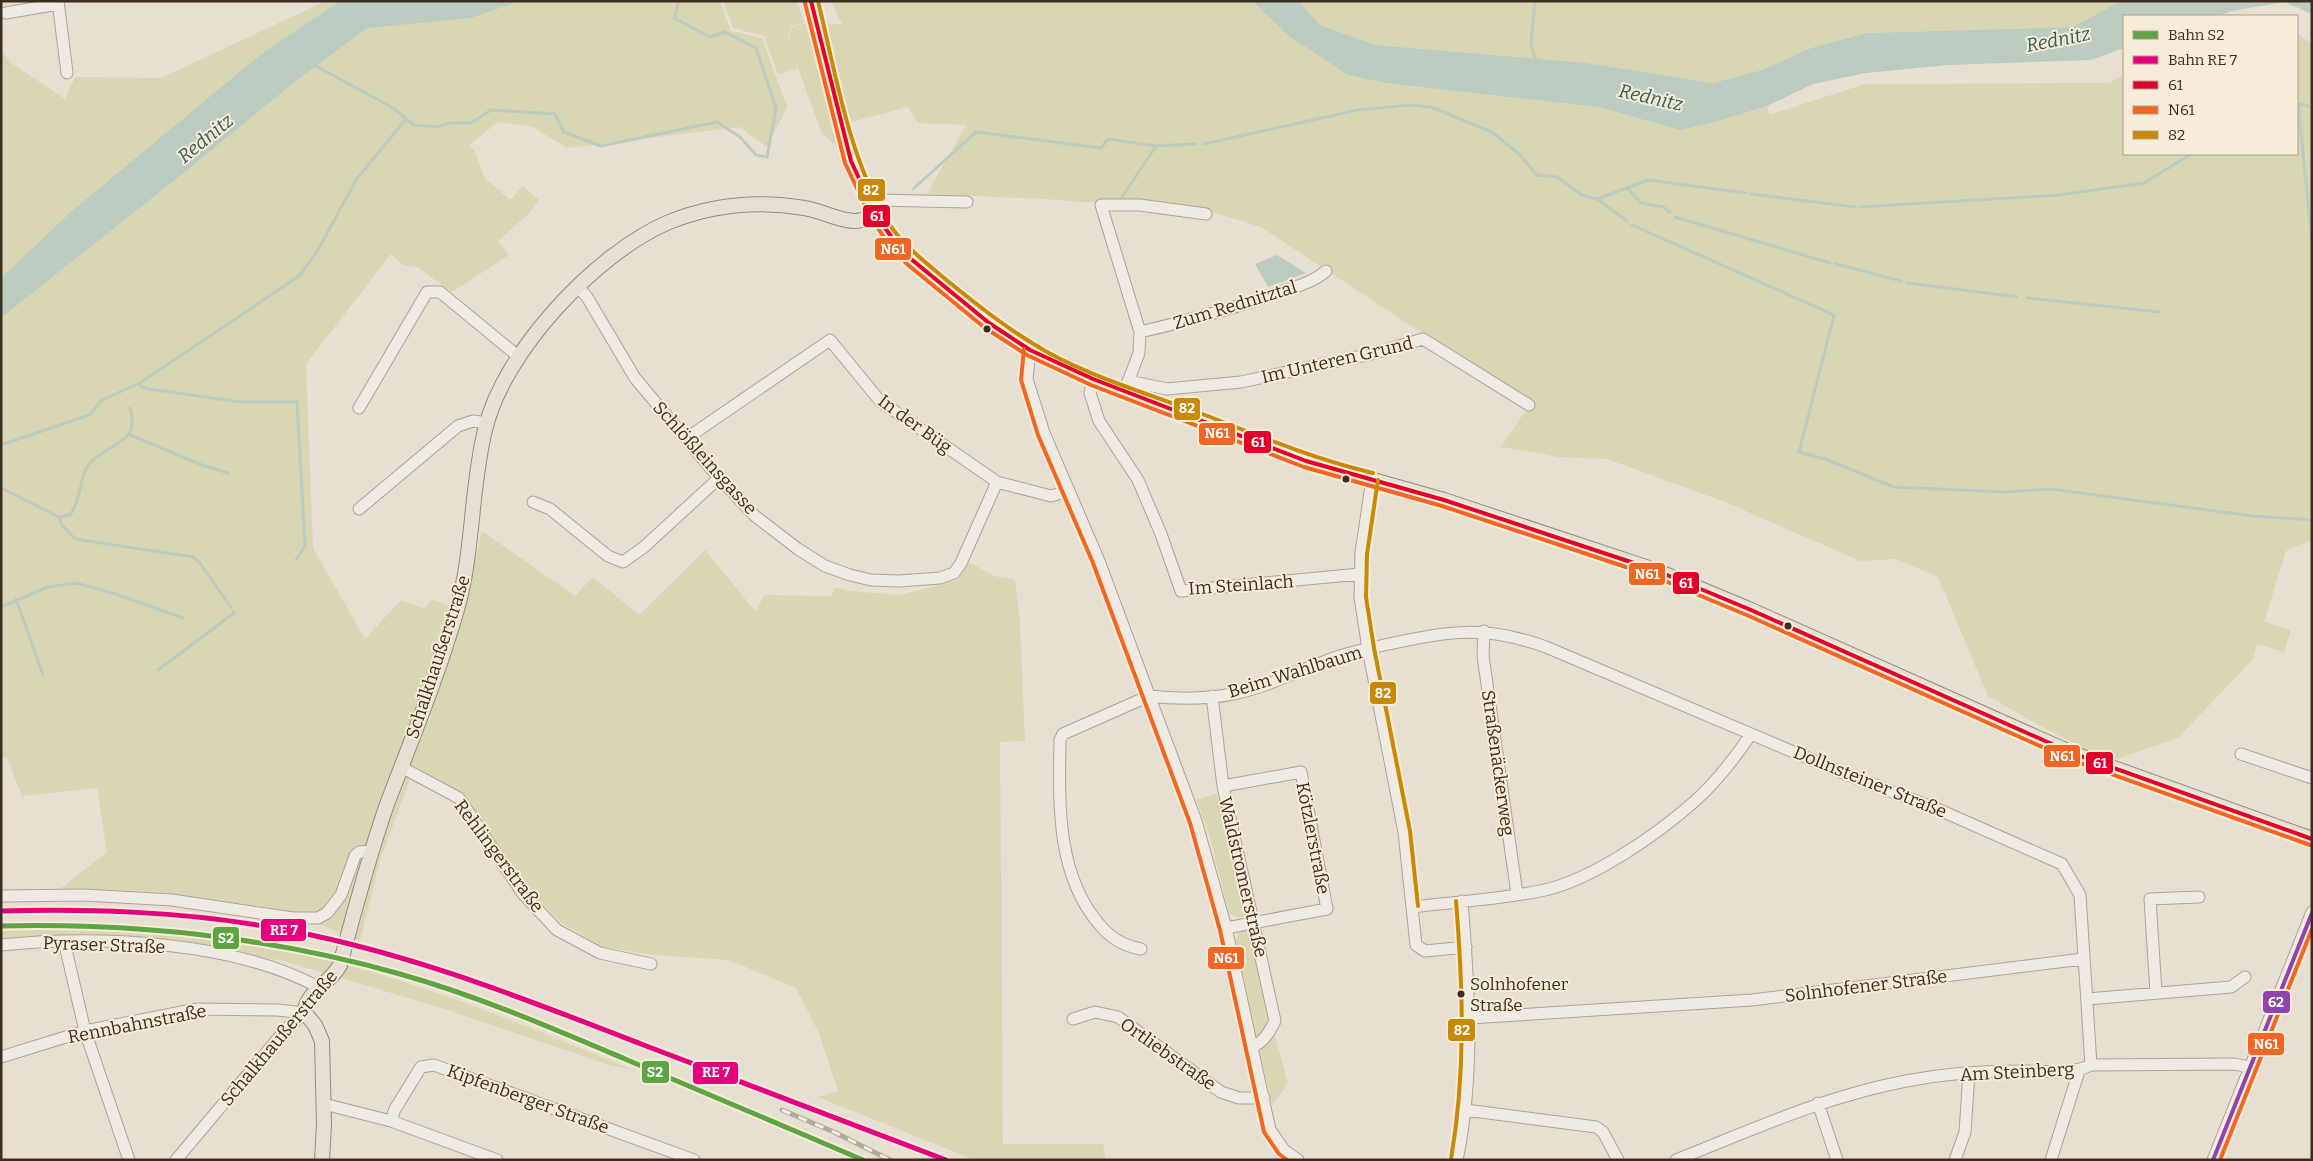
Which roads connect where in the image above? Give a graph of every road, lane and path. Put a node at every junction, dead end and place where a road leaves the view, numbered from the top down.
1 (811, 1) edge
2 (58, 3) edge
3 (6, 13) dead end
4 (67, 73) dead end
5 (967, 202) dead end
6 (872, 209) junction
7 (1206, 214) dead end
8 (1326, 271) dead end
9 (578, 287) junction
10 (1140, 332) junction
11 (1030, 350) junction
12 (519, 357) junction
13 (1093, 379) junction
14 (1127, 386) junction
15 (1529, 404) dead end
16 (359, 408) dead end
17 (487, 423) junction
18 (687, 438) junction
19 (719, 478) junction
20 (1372, 479) junction
21 (997, 482) junction
22 (1068, 491) junction
23 (533, 502) dead end
24 (359, 509) dead end
25 (1360, 574) junction
26 (1484, 631) junction
27 (1368, 649) junction
28 (1149, 696) junction
29 (1212, 696) junction
30 (1751, 734) junction
31 (2241, 754) dead end
32 (402, 767) junction
33 (2312, 778) edge
34 (1223, 786) junction
35 (2312, 838) edge
36 (372, 851) junction
37 (1517, 894) junction
38 (1, 896) edge
39 (2198, 897) dead end
40 (1462, 901) junction
41 (1412, 907) junction
42 (2312, 912) edge
43 (1254, 922) junction
44 (1226, 928) junction
45 (64, 941) junction
46 (1, 945) edge
47 (1466, 947) junction
48 (1141, 949) dead end
49 (2083, 959) junction
50 (651, 964) dead end
51 (2245, 977) dead end
52 (320, 988) junction
53 (2156, 992) junction
54 (2087, 999) junction
55 (305, 1013) junction
56 (1470, 1018) junction
57 (1073, 1019) dead end
58 (85, 1031) junction
59 (1252, 1047) junction
60 (1, 1057) edge
61 (2091, 1065) junction
62 (2249, 1067) junction
63 (2079, 1071) junction
64 (1969, 1073) junction
65 (1264, 1098) junction
66 (1818, 1103) junction
67 (324, 1104) junction
68 (1466, 1110) junction
69 (391, 1122) junction
70 (1283, 1155) edge
71 (1690, 1157) edge
72 (694, 1159) edge
73 (129, 1160) edge
74 (176, 1160) edge
75 (322, 1160) edge
76 (497, 1160) edge
77 (1298, 1160) edge
78 (1457, 1160) edge
79 (1618, 1160) edge
80 (1676, 1160) edge
81 (1837, 1160) edge
82 (1955, 1160) edge
83 (2051, 1160) edge
84 (2213, 1160) edge

1 - 6 main road
2 - 3 street
2 - 4 street
5 - 6 street
6 - 9 main road, Schalkhaußerstraße
6 - 11 main road
7 - 10 street
8 - 10 street, Zum Rednitztal
9 - 12 main road, Schalkhaußerstraße
9 - 18 street, Schlößleinsgasse
10 - 14 street
11 - 13 main road
11 - 22 street, Waldstromerstraße
12 - 16 street
12 - 17 main road, Schalkhaußerstraße
13 - 14 main road
13 - 25 street, Im Steinlach
14 - 15 street, Im Unteren Grund
14 - 20 main road
17 - 24 street
17 - 32 main road, Schalkhaußerstraße
18 - 19 street, Schlößleinsgasse
18 - 21 street, In der Büg
19 - 21 street, Schlößleinsgasse
19 - 23 street
20 - 25 street
20 - 35 main road
21 - 22 street, In der Büg
22 - 28 street, Waldstromerstraße
25 - 27 street
26 - 27 street, Beim Wahlbaum
26 - 30 street, Dollnsteiner Straße
26 - 37 street, Straßenäckerweg
27 - 29 street, Beim Wahlbaum
27 - 41 street
28 - 29 street, Beim Wahlbaum
28 - 44 street, Waldstromerstraße
28 - 48 street, Beim Wahlbaum
29 - 34 street, Waldstromerstraße
30 - 37 street
30 - 49 street, Dollnsteiner Straße
31 - 33 street
32 - 36 main road, Schalkhaußerstraße
32 - 50 street, Rehlingerstraße
34 - 43 street, Waldstromerstraße
34 - 43 street, Kötzlerstraße
36 - 38 street
36 - 52 main road, Schalkhaußerstraße
37 - 40 street
39 - 53 street
40 - 41 street
40 - 47 street
41 - 47 street
42 - 62 street
43 - 44 street, Kötzlerstraße
43 - 59 street, Waldstromerstraße
44 - 59 street, Waldstromerstraße
45 - 46 street, Pyraser Straße
45 - 52 street, Pyraser Straße
45 - 58 street
47 - 56 street
49 - 54 street, Dollnsteiner Straße
49 - 56 street, Solnhofener Straße
51 - 53 street
52 - 55 main road, Schalkhaußerstraße
53 - 54 street
54 - 61 street, Dollnsteiner Straße
55 - 58 street, Rennbahnstraße
55 - 67 main road
55 - 74 street, Schalkhaußerstraße
56 - 68 street
57 - 65 street, Ortliebstraße
58 - 60 street, Rennbahnstraße
58 - 73 street
59 - 65 street, Waldstromerstraße
61 - 62 street, Am Steinberg
61 - 63 street, Am Steinberg
62 - 84 street
63 - 64 street, Am Steinberg
63 - 83 street
64 - 66 street, Am Steinberg
64 - 82 street
65 - 70 street, Waldstromerstraße
66 - 71 street, Am Steinberg
66 - 81 street
67 - 69 street
67 - 75 main road
68 - 78 street
68 - 79 street
69 - 72 street, Kipfenberger Straße
69 - 76 street
70 - 77 street, Waldstromerstraße
71 - 80 street, Am Steinberg

